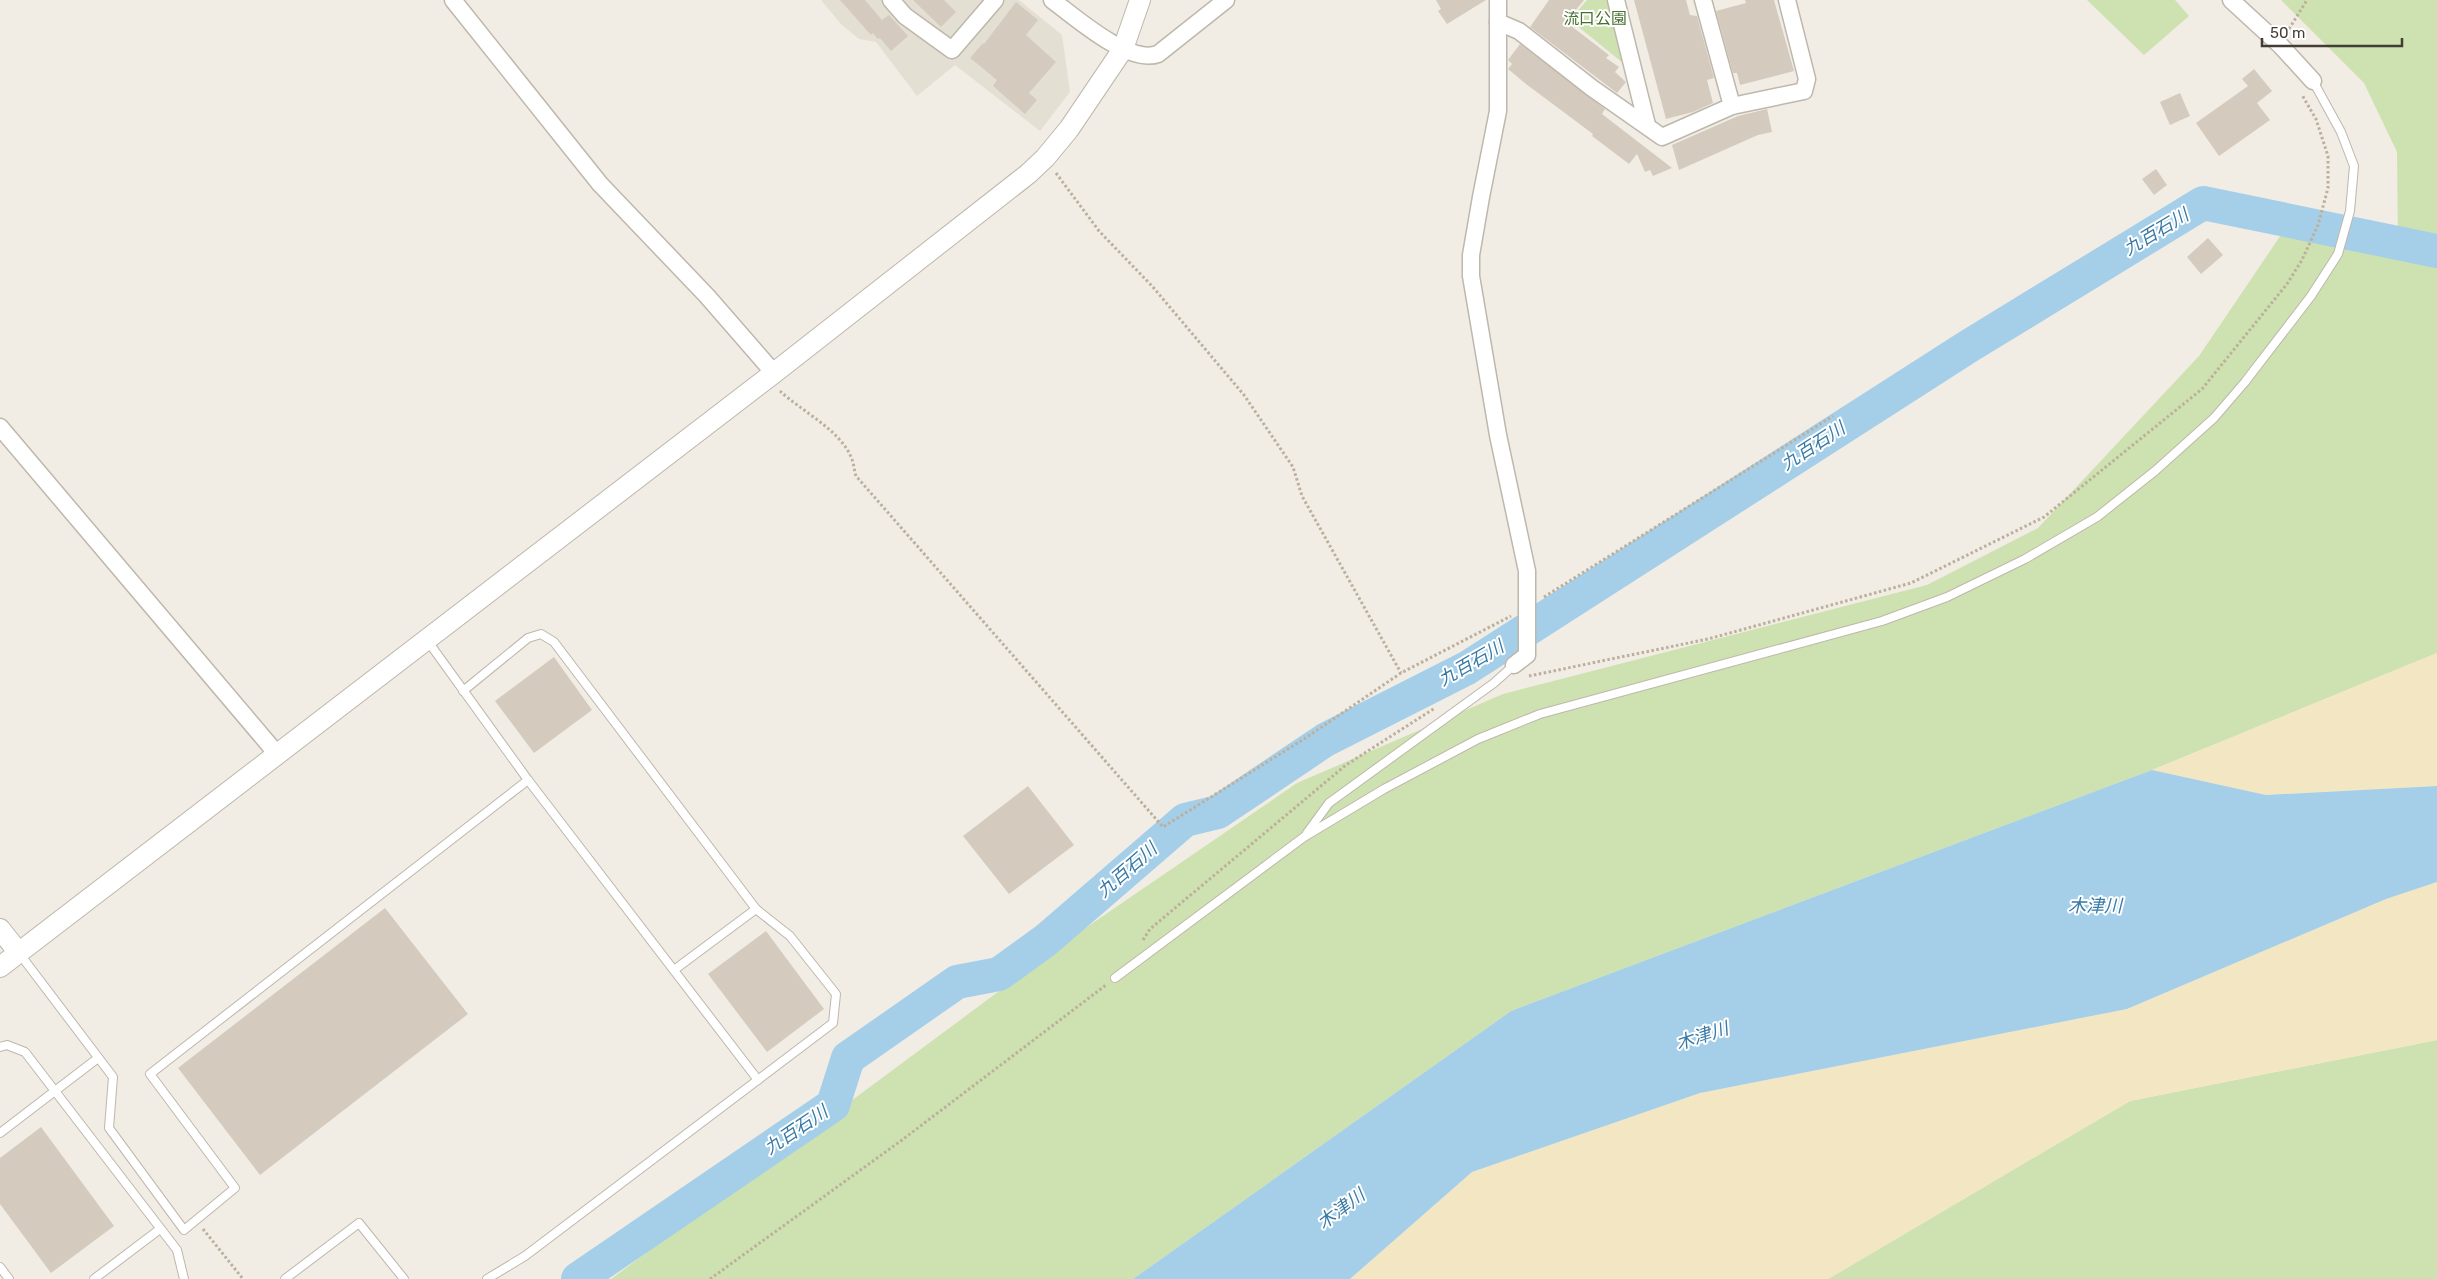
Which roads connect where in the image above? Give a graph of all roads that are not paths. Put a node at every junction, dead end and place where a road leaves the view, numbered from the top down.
1 (453, 0) edge
2 (891, 0) edge
3 (995, 0) edge
4 (1052, 0) edge
5 (1140, 0) edge
6 (1226, 0) edge
7 (1616, 0) edge
8 (1703, 0) edge
9 (1787, 0) edge
10 (2231, 0) edge
11 (1496, 1) edge
12 (1498, 22) junction
13 (1123, 49) junction
14 (2313, 81) joint
15 (1732, 106) junction
16 (1647, 125) junction
17 (774, 372) junction
18 (0, 427) edge
19 (427, 640) junction
20 (1514, 666) joint
21 (463, 691) junction
22 (278, 754) junction
23 (528, 780) junction
24 (1304, 838) junction
25 (756, 909) junction
26 (0, 929) edge
27 (19, 953) junction
28 (0, 967) edge
29 (674, 970) junction
30 (1115, 978) dead end
31 (0, 1047) edge
32 (98, 1058) junction
33 (758, 1080) junction
34 (54, 1092) junction
35 (0, 1133) edge
36 (160, 1229) junction
37 (0, 1267) edge
38 (9, 1279) edge
39 (94, 1279) edge
40 (184, 1279) edge
41 (286, 1279) edge
42 (404, 1279) edge
43 (487, 1279) edge

1 - 17 street
2 - 3 street
4 - 13 street
5 - 13 street
6 - 13 street
7 - 16 street
8 - 15 street
9 - 15 street
10 - 14 street
11 - 12 street
12 - 16 street
12 - 20 street
13 - 17 street
14 - 24 lane
15 - 16 street
17 - 19 street
18 - 22 street
19 - 21 lane
19 - 22 street
20 - 24 lane
21 - 23 lane
21 - 25 lane
22 - 27 street
23 - 29 lane
23 - 32 lane
24 - 30 lane
25 - 29 lane
25 - 33 lane
26 - 27 street
27 - 28 street
27 - 32 lane
29 - 33 lane
31 - 34 lane
32 - 34 lane
33 - 43 lane
34 - 35 lane
34 - 36 lane
36 - 39 lane
36 - 40 lane
37 - 38 lane
41 - 42 lane

